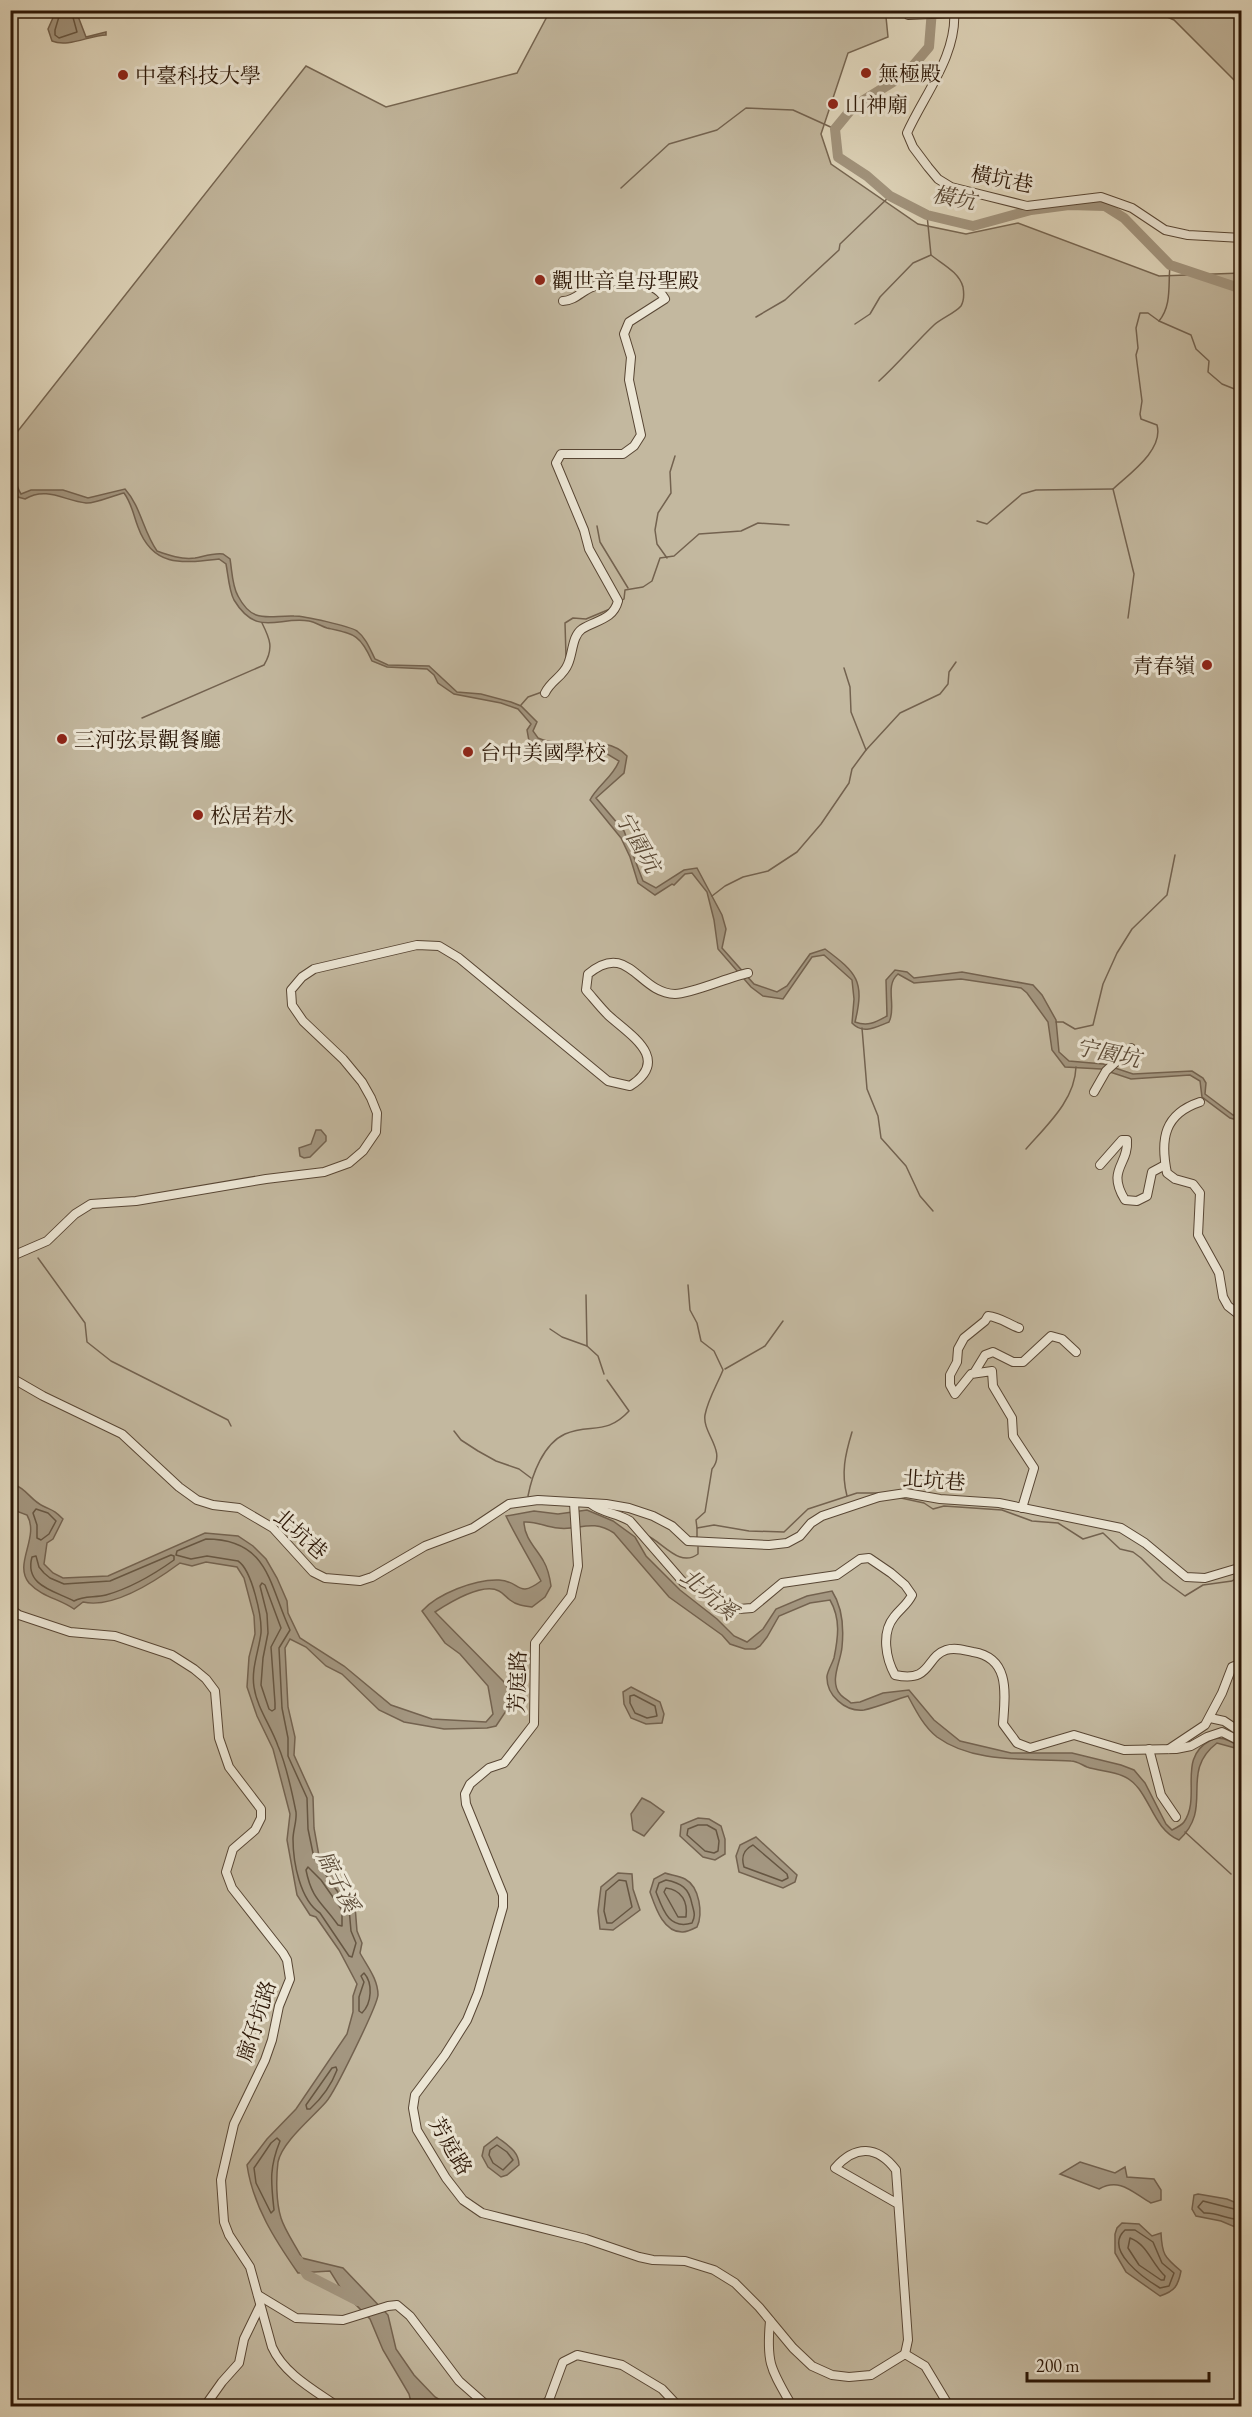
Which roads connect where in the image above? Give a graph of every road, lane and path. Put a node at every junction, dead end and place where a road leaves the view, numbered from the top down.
1 (905, 10) edge
2 (954, 12) edge
3 (1242, 238) edge
4 (563, 301) dead end
5 (545, 693) dead end
6 (747, 973) dead end
7 (1131, 1048) dead end
8 (1094, 1092) dead end
9 (1200, 1102) dead end
10 (1100, 1165) dead end
11 (1165, 1165) junction
12 (10, 1257) edge
13 (1241, 1315) edge
14 (1019, 1328) dead end
15 (1077, 1352) dead end
16 (974, 1373) junction
17 (10, 1377) edge
18 (574, 1503) junction
19 (589, 1503) junction
20 (1022, 1508) junction
21 (1242, 1567) edge
22 (10, 1610) edge
23 (1237, 1665) dead end
24 (1210, 1718) junction
25 (1242, 1733) edge
26 (1242, 1742) edge
27 (1149, 1749) junction
28 (1169, 1749) junction
29 (1176, 1817) dead end
30 (898, 2204) junction
31 (258, 2295) junction
32 (260, 2306) junction
33 (770, 2321) junction
34 (905, 2354) junction
35 (205, 2406) edge
36 (337, 2406) edge
37 (484, 2406) edge
38 (543, 2406) edge
39 (678, 2406) edge
40 (792, 2406) edge
41 (949, 2406) edge

1 - 2 street
2 - 3 street, 橫坑巷
4 - 5 street
6 - 12 street
7 - 8 street
9 - 11 street
10 - 11 street
11 - 13 street
14 - 16 street
15 - 16 street
16 - 20 street
17 - 18 street, 北坑巷
18 - 19 street, 北坑巷
18 - 33 street, 芳庭路
19 - 20 street, 北坑巷
19 - 27 street, 北坑巷
20 - 21 street, 北坑巷
22 - 31 street, 廍仔坑路
23 - 24 street
24 - 25 street
24 - 28 street
26 - 28 street, 北坑巷
27 - 28 street, 北坑巷
27 - 29 street
30 - 30 street
30 - 34 street
31 - 32 street, 廍仔坑路
31 - 37 street
32 - 35 street
32 - 36 street, 廍仔坑路
33 - 34 street, 芳庭路
33 - 40 street
34 - 41 street
38 - 39 street

